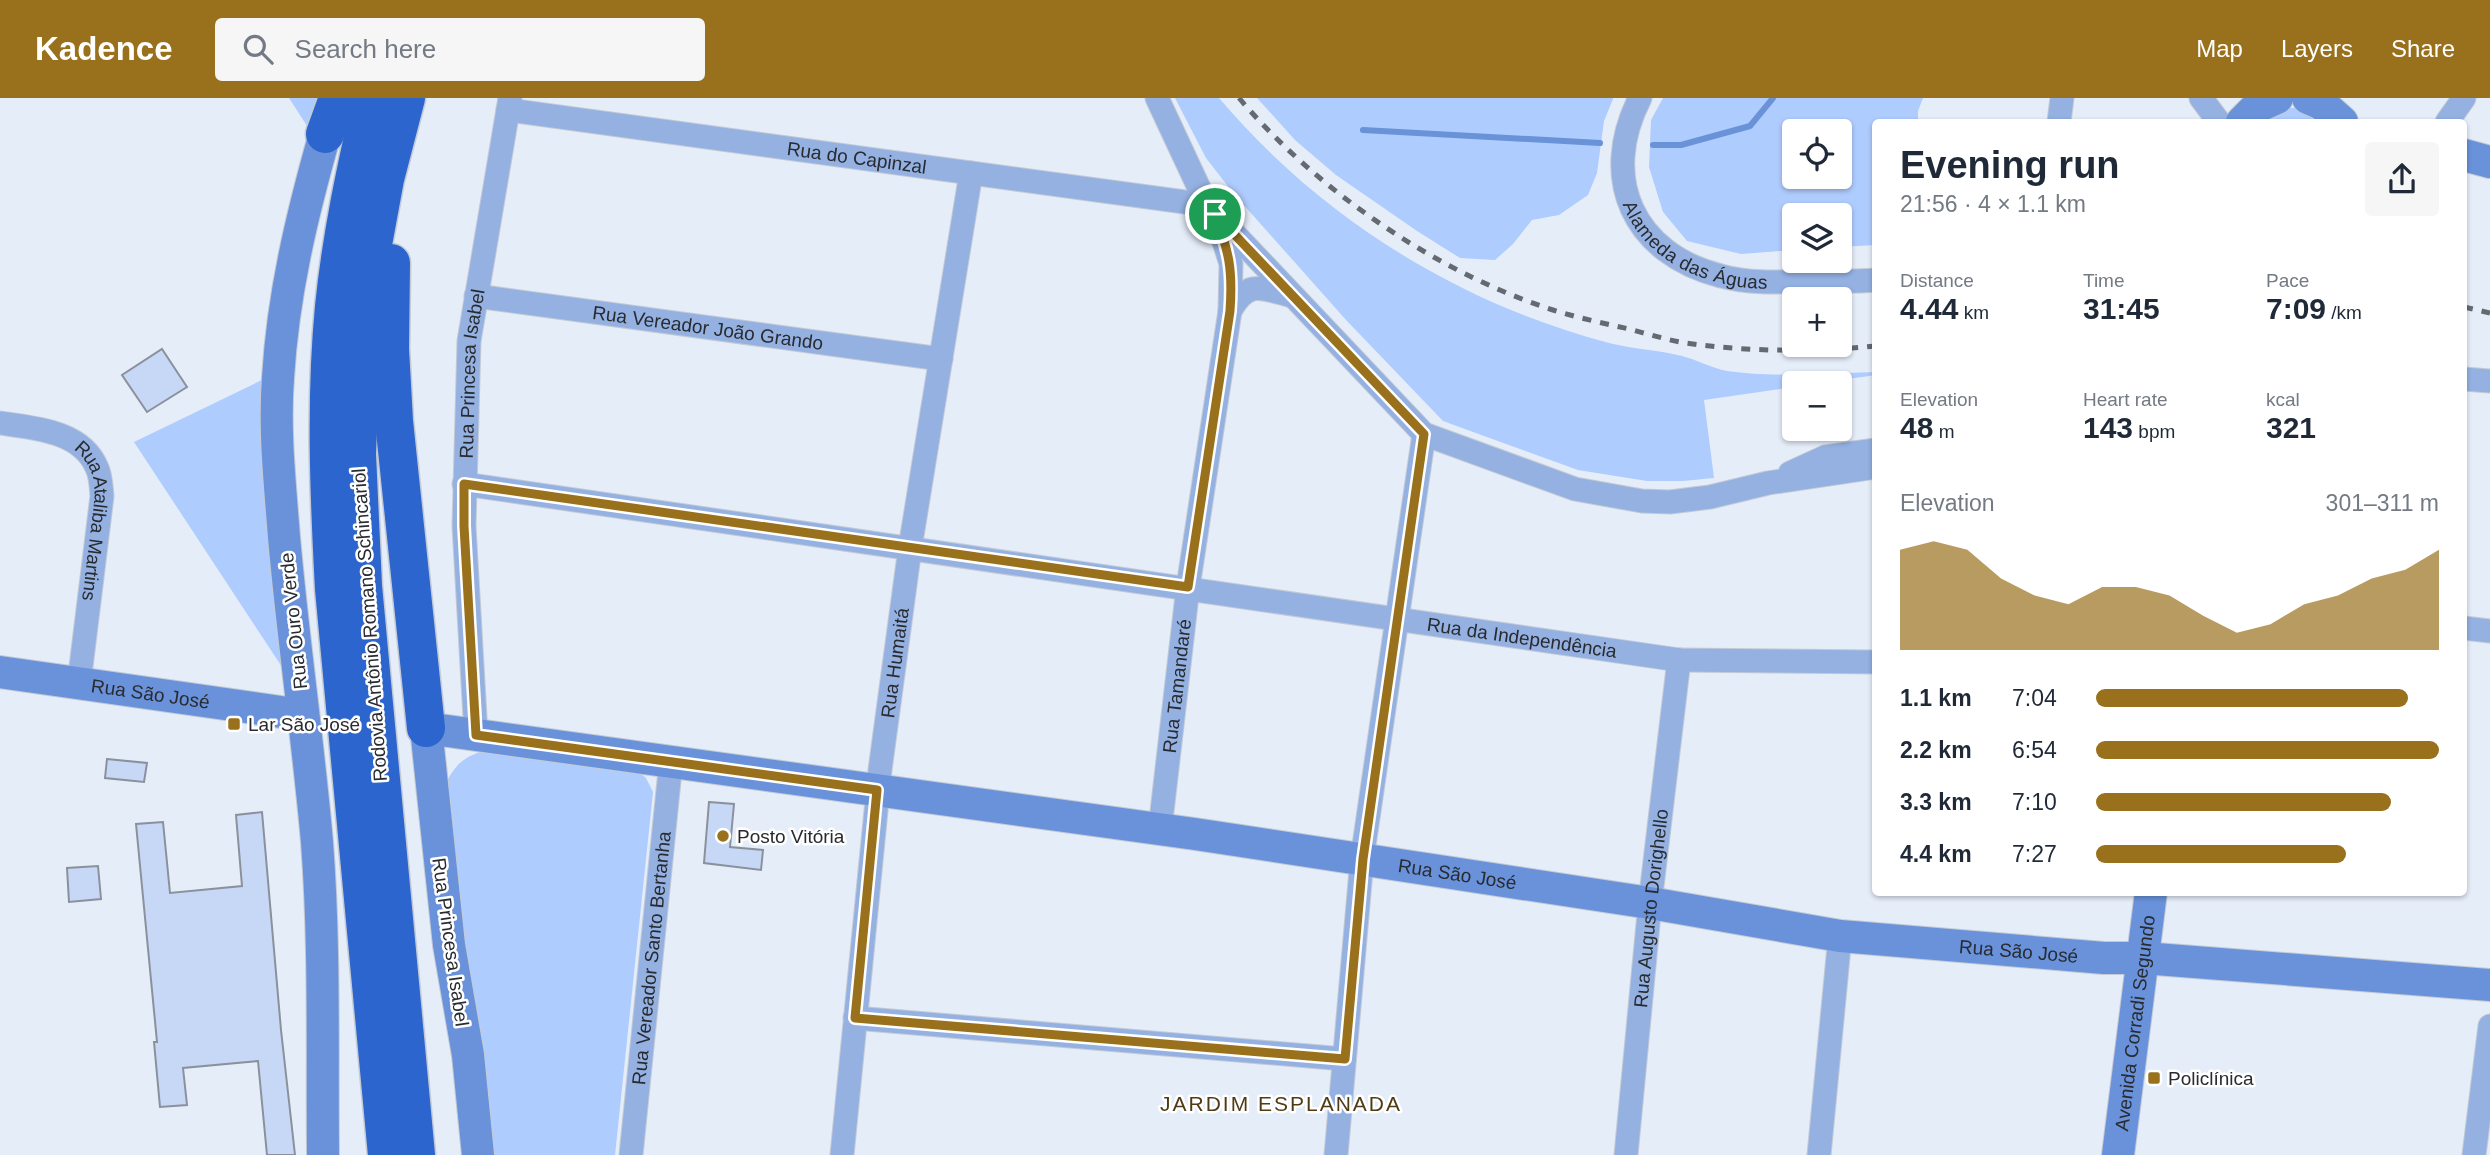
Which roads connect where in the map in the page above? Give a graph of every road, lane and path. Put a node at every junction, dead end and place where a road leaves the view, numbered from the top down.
1 (338, 98) edge
2 (1157, 98) edge
3 (1640, 98) edge
4 (2063, 98) edge
5 (2201, 98) edge
6 (2464, 98) edge
7 (393, 102) edge
8 (509, 104) edge
9 (2060, 119) edge
10 (2217, 119) edge
11 (2448, 119) edge
12 (325, 134) joint
13 (2467, 156) edge
14 (2490, 163) edge
15 (2467, 165) edge
16 (971, 173) junction
17 (1211, 210) junction
18 (1872, 280) edge
19 (476, 296) junction
20 (1293, 296) junction
21 (1230, 311) junction
22 (941, 359) junction
23 (2467, 379) edge
24 (2490, 381) edge
25 (0, 424) edge
26 (1424, 434) junction
27 (1872, 451) edge
28 (1872, 468) edge
29 (464, 484) junction
30 (1769, 484) junction
31 (910, 548) junction
32 (1188, 587) junction
33 (1396, 617) junction
34 (2467, 628) edge
35 (2490, 631) edge
36 (1679, 660) junction
37 (1872, 662) edge
38 (0, 672) edge
39 (79, 683) junction
40 (302, 715) junction
41 (426, 728) junction
42 (476, 735) junction
43 (671, 761) junction
44 (877, 790) junction
45 (1160, 829) junction
46 (1363, 859) junction
47 (2151, 896) edge
48 (1650, 904) junction
49 (1840, 936) junction
50 (2143, 958) junction
51 (2490, 985) edge
52 (855, 1018) junction
53 (2490, 1026) edge
54 (1345, 1059) junction
55 (323, 1155) edge
56 (387, 1155) edge
57 (416, 1155) edge
58 (478, 1155) edge
59 (631, 1155) edge
60 (842, 1155) edge
61 (1336, 1155) edge
62 (1626, 1155) edge
63 (1819, 1155) edge
64 (2118, 1155) edge
65 (2474, 1155) edge

1 - 12 highway
2 - 17 street
3 - 18 street, Alameda das Águas
4 - 9 street
5 - 10 street
6 - 11 street
7 - 41 highway
7 - 56 highway, Rodovia Antônio Romano Schincariol
7 - 57 highway, Rodovia Antônio Romano Schincariol
8 - 16 street, Rua do Capinzal
8 - 19 street, Rua Princesa Isabel
12 - 40 street, Rua Ouro Verde
13 - 14 street
14 - 15 street
16 - 17 street, Rua do Capinzal
16 - 22 street, Rua Humaitá
17 - 20 street
17 - 21 street, Rua Tamandaré
19 - 22 street, Rua Vereador João Grando
19 - 29 street, Rua Princesa Isabel
20 - 21 street
20 - 26 street
21 - 32 street, Rua Tamandaré
22 - 31 street, Rua Humaitá
23 - 24 street
25 - 39 street, Rua Ataliba Martins
26 - 30 street
26 - 33 street
27 - 30 street
28 - 30 street
29 - 31 street, Rua da Independência
29 - 42 street, Rua Princesa Isabel
31 - 32 street, Rua da Independência
31 - 44 street, Rua Humaitá
32 - 33 street, Rua da Independência
32 - 45 street, Rua Tamandaré
33 - 36 street, Rua da Independência
33 - 46 street
34 - 35 street
36 - 37 street, Rua da Independência
36 - 48 street, Rua Augusto Dorighello
38 - 39 street, Rua São José
39 - 40 street, Rua São José
40 - 55 street, Rua Ouro Verde
41 - 42 street, Rua São José
41 - 58 street, Rua Princesa Isabel
42 - 43 street, Rua São José
43 - 44 street, Rua São José
43 - 59 street, Rua Vereador Santo Bertanha
44 - 45 street, Rua São José
44 - 52 street, Rua Humaitá
45 - 46 street, Rua São José
46 - 48 street, Rua São José
46 - 54 street
47 - 50 street, Avenida Corradi Segundo
48 - 49 street, Rua São José
48 - 62 street, Rua Augusto Dorighello
49 - 50 street, Rua São José
49 - 63 street
50 - 51 street, Rua São José
50 - 64 street, Avenida Corradi Segundo
52 - 54 street
52 - 60 street, Rua Humaitá
53 - 65 street
54 - 61 street

